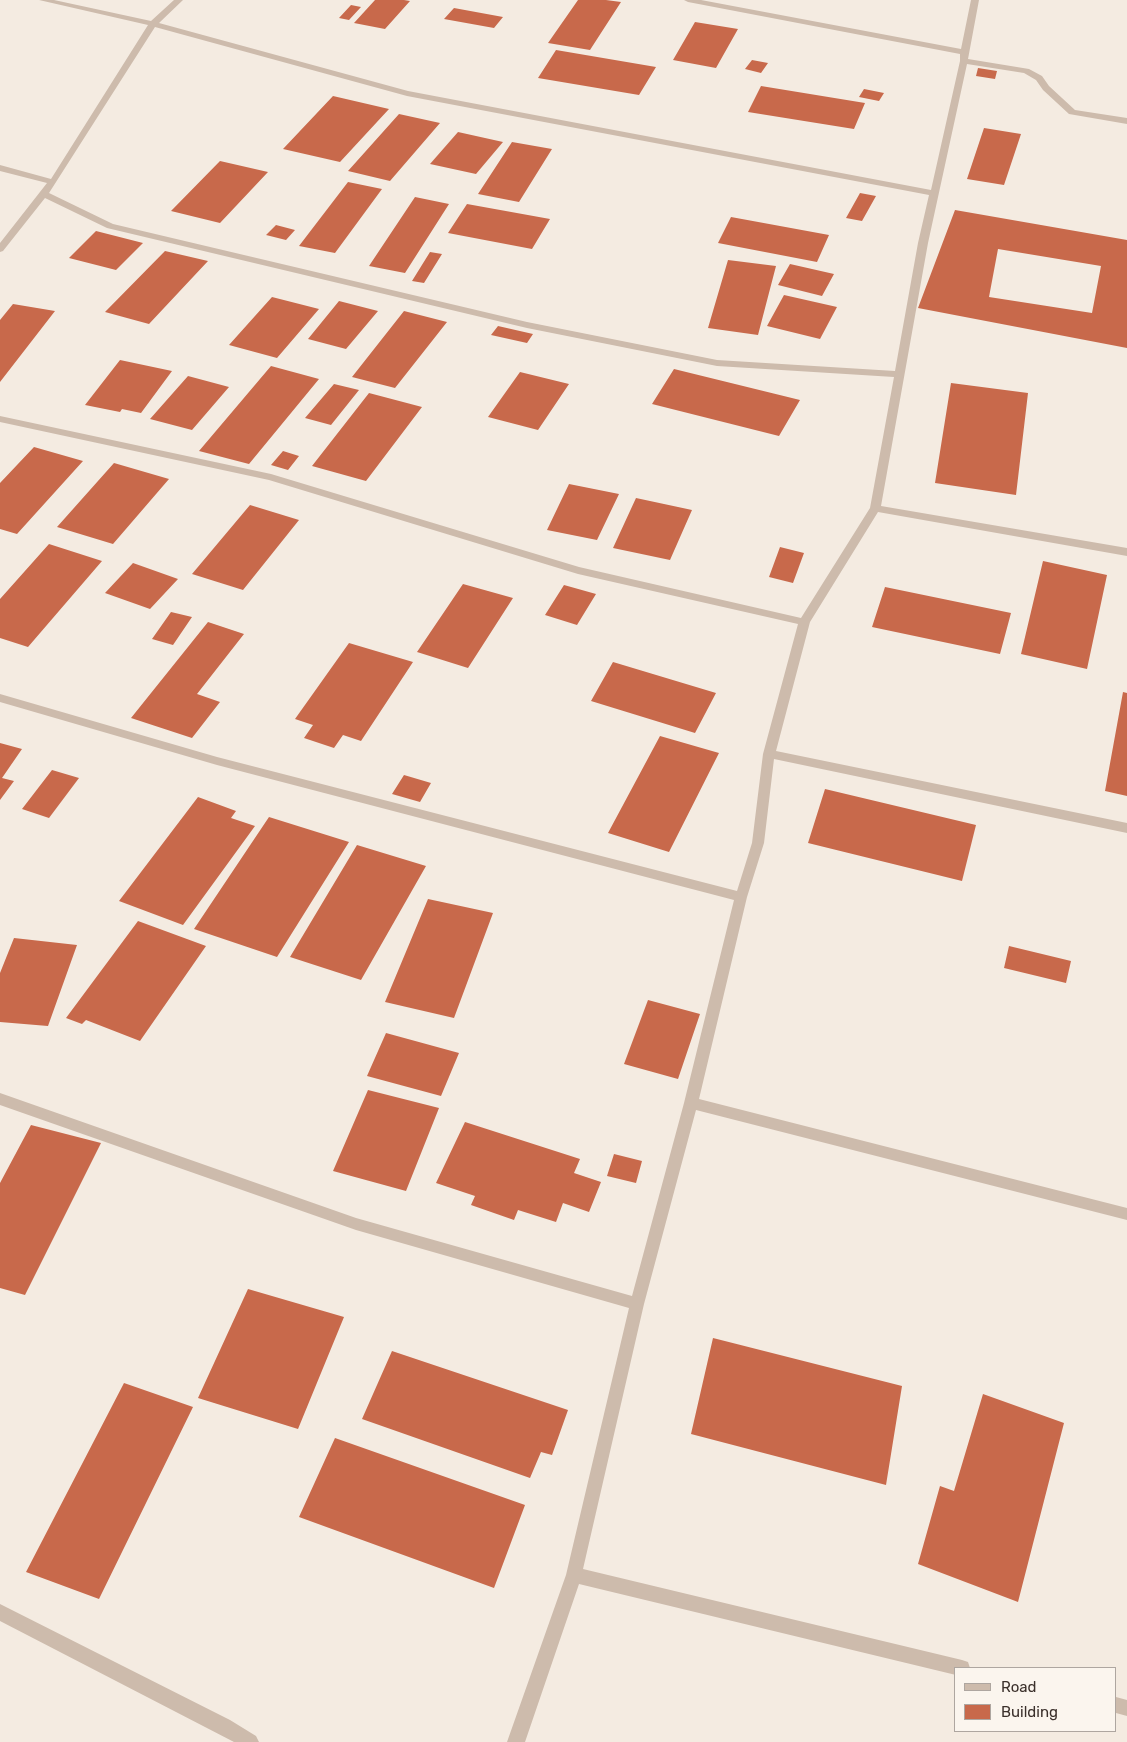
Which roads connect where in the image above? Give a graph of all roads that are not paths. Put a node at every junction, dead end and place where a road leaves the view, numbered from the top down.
1 (43, 0) edge
2 (179, 0) edge
3 (688, 0) edge
4 (975, 0) edge
5 (153, 24) junction
6 (964, 56) junction
7 (1127, 121) edge
8 (0, 168) edge
9 (53, 182) junction
10 (934, 193) junction
11 (44, 194) junction
12 (0, 249) edge
13 (899, 374) junction
14 (0, 419) edge
15 (875, 508) junction
16 (1127, 552) edge
17 (804, 622) junction
18 (0, 698) edge
19 (769, 754) junction
20 (1127, 828) edge
21 (741, 897) junction
22 (0, 1099) edge
23 (691, 1103) junction
24 (1127, 1214) edge
25 (637, 1304) junction
26 (574, 1575) junction
27 (0, 1612) edge
28 (958, 1667) edge
29 (250, 1742) edge
30 (516, 1742) edge

1 - 5 street
2 - 5 street
3 - 6 street
4 - 6 street
5 - 9 street
5 - 10 street
6 - 7 street
6 - 10 street
8 - 9 street
9 - 11 street
10 - 13 street
11 - 12 street
11 - 13 street
13 - 15 street
14 - 17 street
15 - 16 street
15 - 17 street
17 - 19 street
18 - 21 street
19 - 20 street
19 - 21 street
21 - 23 street
22 - 25 street
23 - 24 street
23 - 25 street
25 - 26 street
26 - 28 street
26 - 30 street
27 - 29 street

